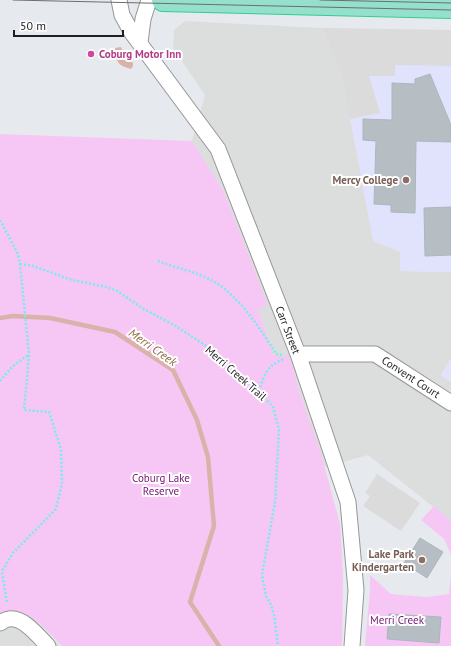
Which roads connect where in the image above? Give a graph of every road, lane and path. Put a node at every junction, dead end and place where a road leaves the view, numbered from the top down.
1 (119, 0) edge
2 (149, 0) edge
3 (163, 0) edge
4 (331, 2) edge
5 (451, 7) edge
6 (140, 42) junction
7 (0, 220) edge
8 (158, 261) dead end
9 (20, 264) junction
10 (29, 355) junction
11 (294, 356) junction
12 (0, 381) edge
13 (259, 391) junction
14 (451, 403) edge
15 (4, 621) edge
16 (48, 646) edge
17 (278, 646) edge
18 (352, 646) edge

1 - 6 street, Carr Street
2 - 6 street
3 - 4 highway
4 - 5 highway
6 - 11 street, Carr Street
7 - 9 path
8 - 11 path
9 - 10 path
9 - 13 path, Merri Creek Trail
10 - 12 path
10 - 15 path
11 - 13 path
11 - 14 street, Convent Court
11 - 18 street, Carr Street
13 - 17 path, Merri Creek Trail
15 - 16 street

